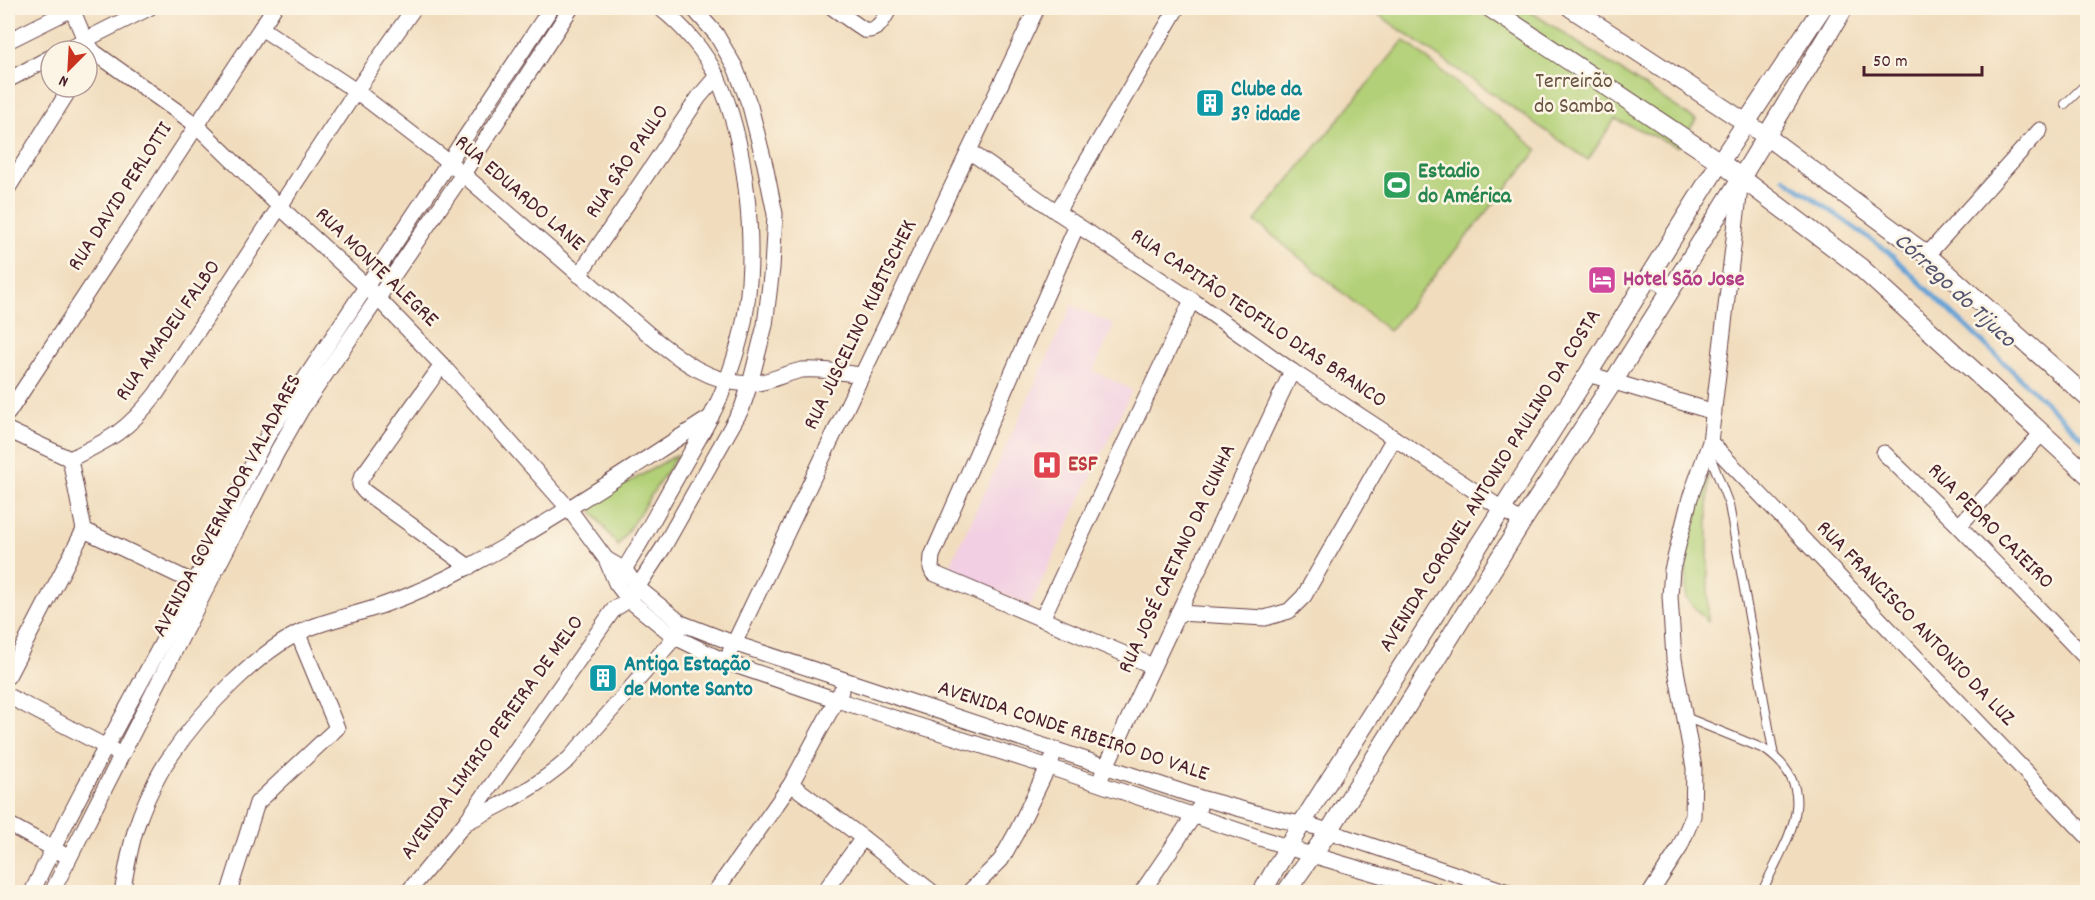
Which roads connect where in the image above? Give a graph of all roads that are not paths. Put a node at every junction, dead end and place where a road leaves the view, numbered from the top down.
1 (73, 8) edge
2 (274, 8) edge
3 (414, 8) edge
4 (551, 8) edge
5 (571, 8) edge
6 (660, 8) edge
7 (693, 8) edge
8 (833, 8) edge
9 (890, 8) edge
10 (1177, 8) edge
11 (1490, 8) edge
12 (1571, 8) edge
13 (1822, 8) edge
14 (1844, 8) edge
15 (143, 9) edge
16 (1034, 9) edge
17 (261, 28) junction
18 (85, 39) edge
19 (8, 41) edge
20 (99, 43) edge
21 (99, 58) edge
22 (39, 63) edge
23 (717, 76) junction
24 (8, 80) edge
25 (2088, 82) edge
26 (356, 91) junction
27 (64, 99) edge
28 (2065, 104) dead end
29 (1746, 123) junction
30 (195, 124) junction
31 (2040, 130) dead end
32 (1766, 136) junction
33 (969, 151) junction
34 (1720, 162) junction
35 (450, 163) junction
36 (463, 174) junction
37 (1742, 178) junction
38 (8, 188) edge
39 (281, 208) junction
40 (1057, 212) junction
41 (1077, 225) junction
42 (1926, 255) junction
43 (579, 275) junction
44 (1648, 276) junction
45 (1670, 290) junction
46 (373, 292) junction
47 (1192, 300) junction
48 (442, 365) junction
49 (1292, 370) junction
50 (1588, 374) junction
51 (862, 375) junction
52 (727, 380) junction
53 (1613, 382) junction
54 (750, 384) junction
55 (2088, 398) edge
56 (1713, 412) junction
57 (8, 413) edge
58 (711, 417) junction
59 (8, 430) edge
60 (2042, 433) junction
61 (1395, 438) junction
62 (1709, 445) junction
63 (1884, 453) dead end
64 (70, 459) junction
65 (2088, 475) edge
66 (246, 477) junction
67 (261, 484) junction
68 (1502, 508) junction
69 (569, 509) junction
70 (1522, 522) junction
71 (1959, 526) junction
72 (84, 530) junction
73 (469, 567) junction
74 (620, 576) junction
75 (200, 586) junction
76 (633, 593) junction
77 (614, 609) junction
78 (1178, 613) junction
79 (1042, 619) junction
80 (681, 623) junction
81 (298, 634) junction
82 (675, 637) junction
83 (733, 644) junction
84 (2088, 660) edge
85 (726, 662) junction
86 (1153, 666) junction
87 (8, 676) edge
88 (846, 680) junction
89 (8, 696) edge
90 (837, 700) junction
91 (1684, 717) junction
92 (106, 747) junction
93 (1054, 751) junction
94 (121, 754) junction
95 (1774, 756) junction
96 (1105, 765) junction
97 (1049, 767) junction
98 (791, 784) junction
99 (1098, 784) junction
100 (1204, 800) junction
101 (1195, 817) junction
102 (465, 823) junction
103 (8, 824) edge
104 (1302, 824) junction
105 (1329, 831) junction
106 (863, 837) junction
107 (2088, 837) edge
108 (52, 848) junction
109 (1288, 848) junction
110 (1392, 852) junction
111 (1313, 855) junction
112 (69, 856) junction
113 (1383, 876) junction
114 (1477, 887) edge
115 (32, 892) edge
116 (52, 892) edge
117 (122, 892) edge
118 (229, 892) edge
119 (408, 892) edge
120 (715, 892) edge
121 (824, 892) edge
122 (932, 892) edge
123 (969, 892) edge
124 (1142, 892) edge
125 (1262, 892) edge
126 (1286, 892) edge
127 (1438, 892) edge
128 (1508, 892) edge
129 (1651, 892) edge
130 (1762, 892) edge

1 - 18 street
1 - 19 street
2 - 17 street, RUA DAVID PERLOTTI
3 - 26 street, RUA AMADEU FALBO
4 - 35 street, AVENIDA GOVERNADOR VALADARES
5 - 36 street, AVENIDA GOVERNADOR VALADARES
6 - 23 street, AVENIDA LIMIRIO PEREIRA DE MELO
7 - 54 street, AVENIDA LIMIRIO PEREIRA DE MELO
8 - 9 street
10 - 40 street
11 - 34 street
12 - 29 street
13 - 29 street, AVENIDA CORONEL ANTONIO PAULINO DA COSTA
14 - 32 street
15 - 20 street
16 - 33 street, RUA JUSCELINO KUBITSCHEK
17 - 26 street, RUA EDUARDO LANE
17 - 30 street, RUA DAVID PERLOTTI
21 - 30 street, RUA MONTE ALEGRE
22 - 24 street
23 - 43 street, RUA SÃO PAULO
23 - 52 street, AVENIDA LIMIRIO PEREIRA DE MELO
25 - 28 lane
26 - 35 street, RUA EDUARDO LANE
26 - 39 street, RUA AMADEU FALBO
27 - 38 street
29 - 32 street
29 - 34 street, AVENIDA CORONEL ANTONIO PAULINO DA COSTA
30 - 39 street, RUA MONTE ALEGRE
30 - 57 street, RUA DAVID PERLOTTI
31 - 42 street
32 - 37 street
32 - 42 street
33 - 40 street, RUA CAPITÃO TEOFILO DIAS BRANCO
33 - 51 street, RUA JUSCELINO KUBITSCHEK
34 - 37 street
34 - 44 street, AVENIDA CORONEL ANTONIO PAULINO DA COSTA
35 - 36 street, RUA EDUARDO LANE
35 - 46 street, AVENIDA GOVERNADOR VALADARES
36 - 43 street, RUA EDUARDO LANE
36 - 46 street, AVENIDA GOVERNADOR VALADARES
37 - 45 street
37 - 56 street
37 - 60 street
39 - 46 street, RUA MONTE ALEGRE
39 - 64 street, RUA AMADEU FALBO
40 - 41 street, RUA CAPITÃO TEOFILO DIAS BRANCO
41 - 47 street, RUA CAPITÃO TEOFILO DIAS BRANCO
41 - 79 street
42 - 55 street
43 - 52 street, RUA EDUARDO LANE
44 - 45 street
44 - 50 street, AVENIDA CORONEL ANTONIO PAULINO DA COSTA
45 - 53 street
46 - 48 street, RUA MONTE ALEGRE
46 - 66 street, AVENIDA GOVERNADOR VALADARES
46 - 67 street, AVENIDA GOVERNADOR VALADARES
47 - 49 street, RUA CAPITÃO TEOFILO DIAS BRANCO
47 - 79 street
48 - 69 street, RUA MONTE ALEGRE
48 - 73 street
49 - 61 street, RUA CAPITÃO TEOFILO DIAS BRANCO
49 - 78 street, RUA JOSÉ CAETANO DA CUNHA
50 - 53 street
50 - 68 street, AVENIDA CORONEL ANTONIO PAULINO DA COSTA
51 - 54 street
51 - 83 street, RUA JUSCELINO KUBITSCHEK
52 - 54 street, RUA EDUARDO LANE
52 - 58 street, AVENIDA LIMIRIO PEREIRA DE MELO
53 - 56 street
53 - 70 street
54 - 76 street, AVENIDA LIMIRIO PEREIRA DE MELO
56 - 62 street
58 - 69 street
58 - 74 street, AVENIDA LIMIRIO PEREIRA DE MELO
59 - 64 street
60 - 65 street
60 - 71 street
61 - 68 street, RUA CAPITÃO TEOFILO DIAS BRANCO
61 - 78 street
62 - 91 street
62 - 95 lane
62 - 107 street, RUA FRANCISCO ANTONIO DA LUZ
63 - 71 street, RUA PEDRO CAIEIRO
64 - 72 street
66 - 67 street
66 - 75 street, AVENIDA GOVERNADOR VALADARES
67 - 75 street, AVENIDA GOVERNADOR VALADARES
68 - 70 street, RUA CAPITÃO TEOFILO DIAS BRANCO
68 - 104 street, AVENIDA CORONEL ANTONIO PAULINO DA COSTA
69 - 73 street
69 - 74 street, RUA MONTE ALEGRE
70 - 105 street
71 - 84 street, RUA PEDRO CAIEIRO
72 - 75 street
72 - 87 street
73 - 81 street
74 - 76 street, RUA MONTE ALEGRE
74 - 77 street, AVENIDA LIMIRIO PEREIRA DE MELO
75 - 92 street, AVENIDA GOVERNADOR VALADARES
75 - 94 street, AVENIDA GOVERNADOR VALADARES
76 - 77 street, AVENIDA LIMIRIO PEREIRA DE MELO
76 - 80 street, AVENIDA CONDE RIBEIRO DO VALE
76 - 82 street, AVENIDA CONDE RIBEIRO DO VALE
77 - 102 street, AVENIDA LIMIRIO PEREIRA DE MELO
78 - 86 street, RUA JOSÉ CAETANO DA CUNHA
79 - 86 street
80 - 82 street
80 - 83 street, AVENIDA CONDE RIBEIRO DO VALE
81 - 117 street
81 - 118 street
82 - 85 street, AVENIDA CONDE RIBEIRO DO VALE
82 - 102 street
83 - 85 street, RUA JUSCELINO KUBITSCHEK
83 - 88 street, AVENIDA CONDE RIBEIRO DO VALE
85 - 90 street, AVENIDA CONDE RIBEIRO DO VALE
86 - 96 street, RUA JOSÉ CAETANO DA CUNHA
88 - 90 street
88 - 93 street, AVENIDA CONDE RIBEIRO DO VALE
89 - 92 street
90 - 97 street, AVENIDA CONDE RIBEIRO DO VALE
90 - 98 street
91 - 95 lane
91 - 129 street
92 - 94 street
92 - 108 street, AVENIDA GOVERNADOR VALADARES
93 - 96 street, AVENIDA CONDE RIBEIRO DO VALE
93 - 97 street
94 - 112 street, AVENIDA GOVERNADOR VALADARES
95 - 130 lane
96 - 99 street, RUA JOSÉ CAETANO DA CUNHA
96 - 100 street, AVENIDA CONDE RIBEIRO DO VALE
97 - 99 street, AVENIDA CONDE RIBEIRO DO VALE
97 - 123 street
98 - 106 street
98 - 120 street
99 - 101 street, AVENIDA CONDE RIBEIRO DO VALE
100 - 101 street
100 - 104 street, AVENIDA CONDE RIBEIRO DO VALE
101 - 109 street, AVENIDA CONDE RIBEIRO DO VALE
101 - 124 street
102 - 119 street, AVENIDA LIMIRIO PEREIRA DE MELO
103 - 108 street
104 - 105 street, AVENIDA CONDE RIBEIRO DO VALE
104 - 109 street, AVENIDA CORONEL ANTONIO PAULINO DA COSTA
105 - 110 street, AVENIDA CONDE RIBEIRO DO VALE
105 - 111 street
106 - 121 street
106 - 122 street
108 - 112 street
108 - 115 street, AVENIDA GOVERNADOR VALADARES
109 - 111 street, AVENIDA CONDE RIBEIRO DO VALE
109 - 125 street, AVENIDA CORONEL ANTONIO PAULINO DA COSTA
110 - 113 street
110 - 114 street, AVENIDA CONDE RIBEIRO DO VALE
111 - 113 street, AVENIDA CONDE RIBEIRO DO VALE
111 - 126 street
112 - 116 street, AVENIDA GOVERNADOR VALADARES
113 - 127 street, AVENIDA CONDE RIBEIRO DO VALE
114 - 128 street, AVENIDA CONDE RIBEIRO DO VALE

